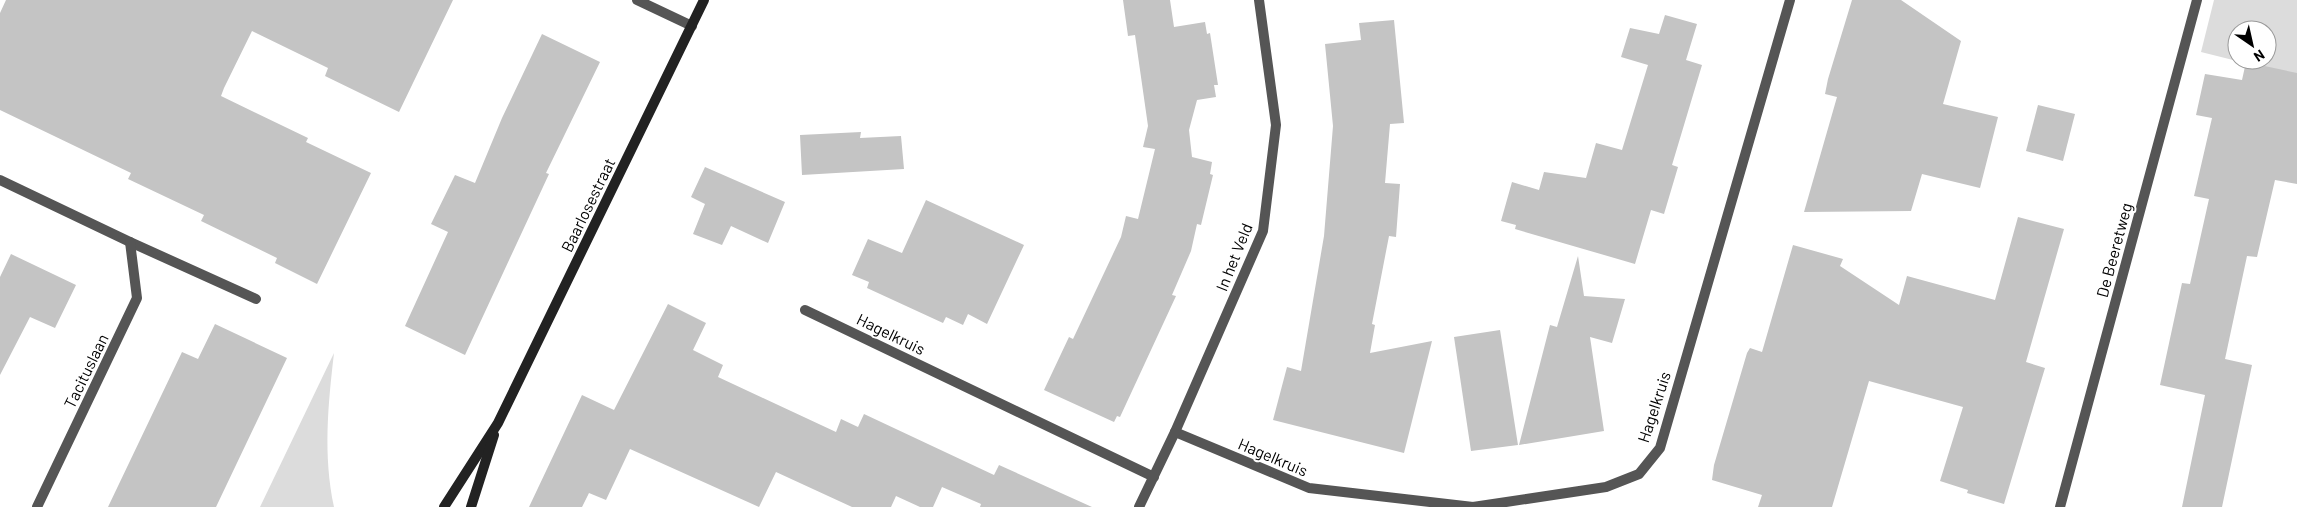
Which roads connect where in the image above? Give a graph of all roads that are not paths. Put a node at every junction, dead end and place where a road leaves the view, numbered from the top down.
1 (637, 0) edge
2 (704, 0) edge
3 (1258, 0) edge
4 (1790, 0) edge
5 (2197, 0) edge
6 (692, 26) junction
7 (0, 180) edge
8 (130, 242) junction
9 (256, 300) dead end
10 (805, 310) dead end
11 (498, 423) junction
12 (1176, 432) junction
13 (1154, 477) junction
14 (37, 507) edge
15 (444, 507) edge
16 (471, 507) edge
17 (1139, 507) edge
18 (2060, 507) edge

1 - 6 street
2 - 6 street, Baarlosestraat
3 - 12 street, In het Veld
4 - 12 street, Hagelkruis
5 - 18 street, De Beeretweg
6 - 11 street, Baarlosestraat
7 - 8 street
8 - 9 street
8 - 14 street, Tacituslaan
10 - 13 street, Hagelkruis
11 - 15 street, Baarlosestraat
11 - 16 street, Baarlosestraat
12 - 13 street, In het Veld
13 - 17 street, In het Veld

